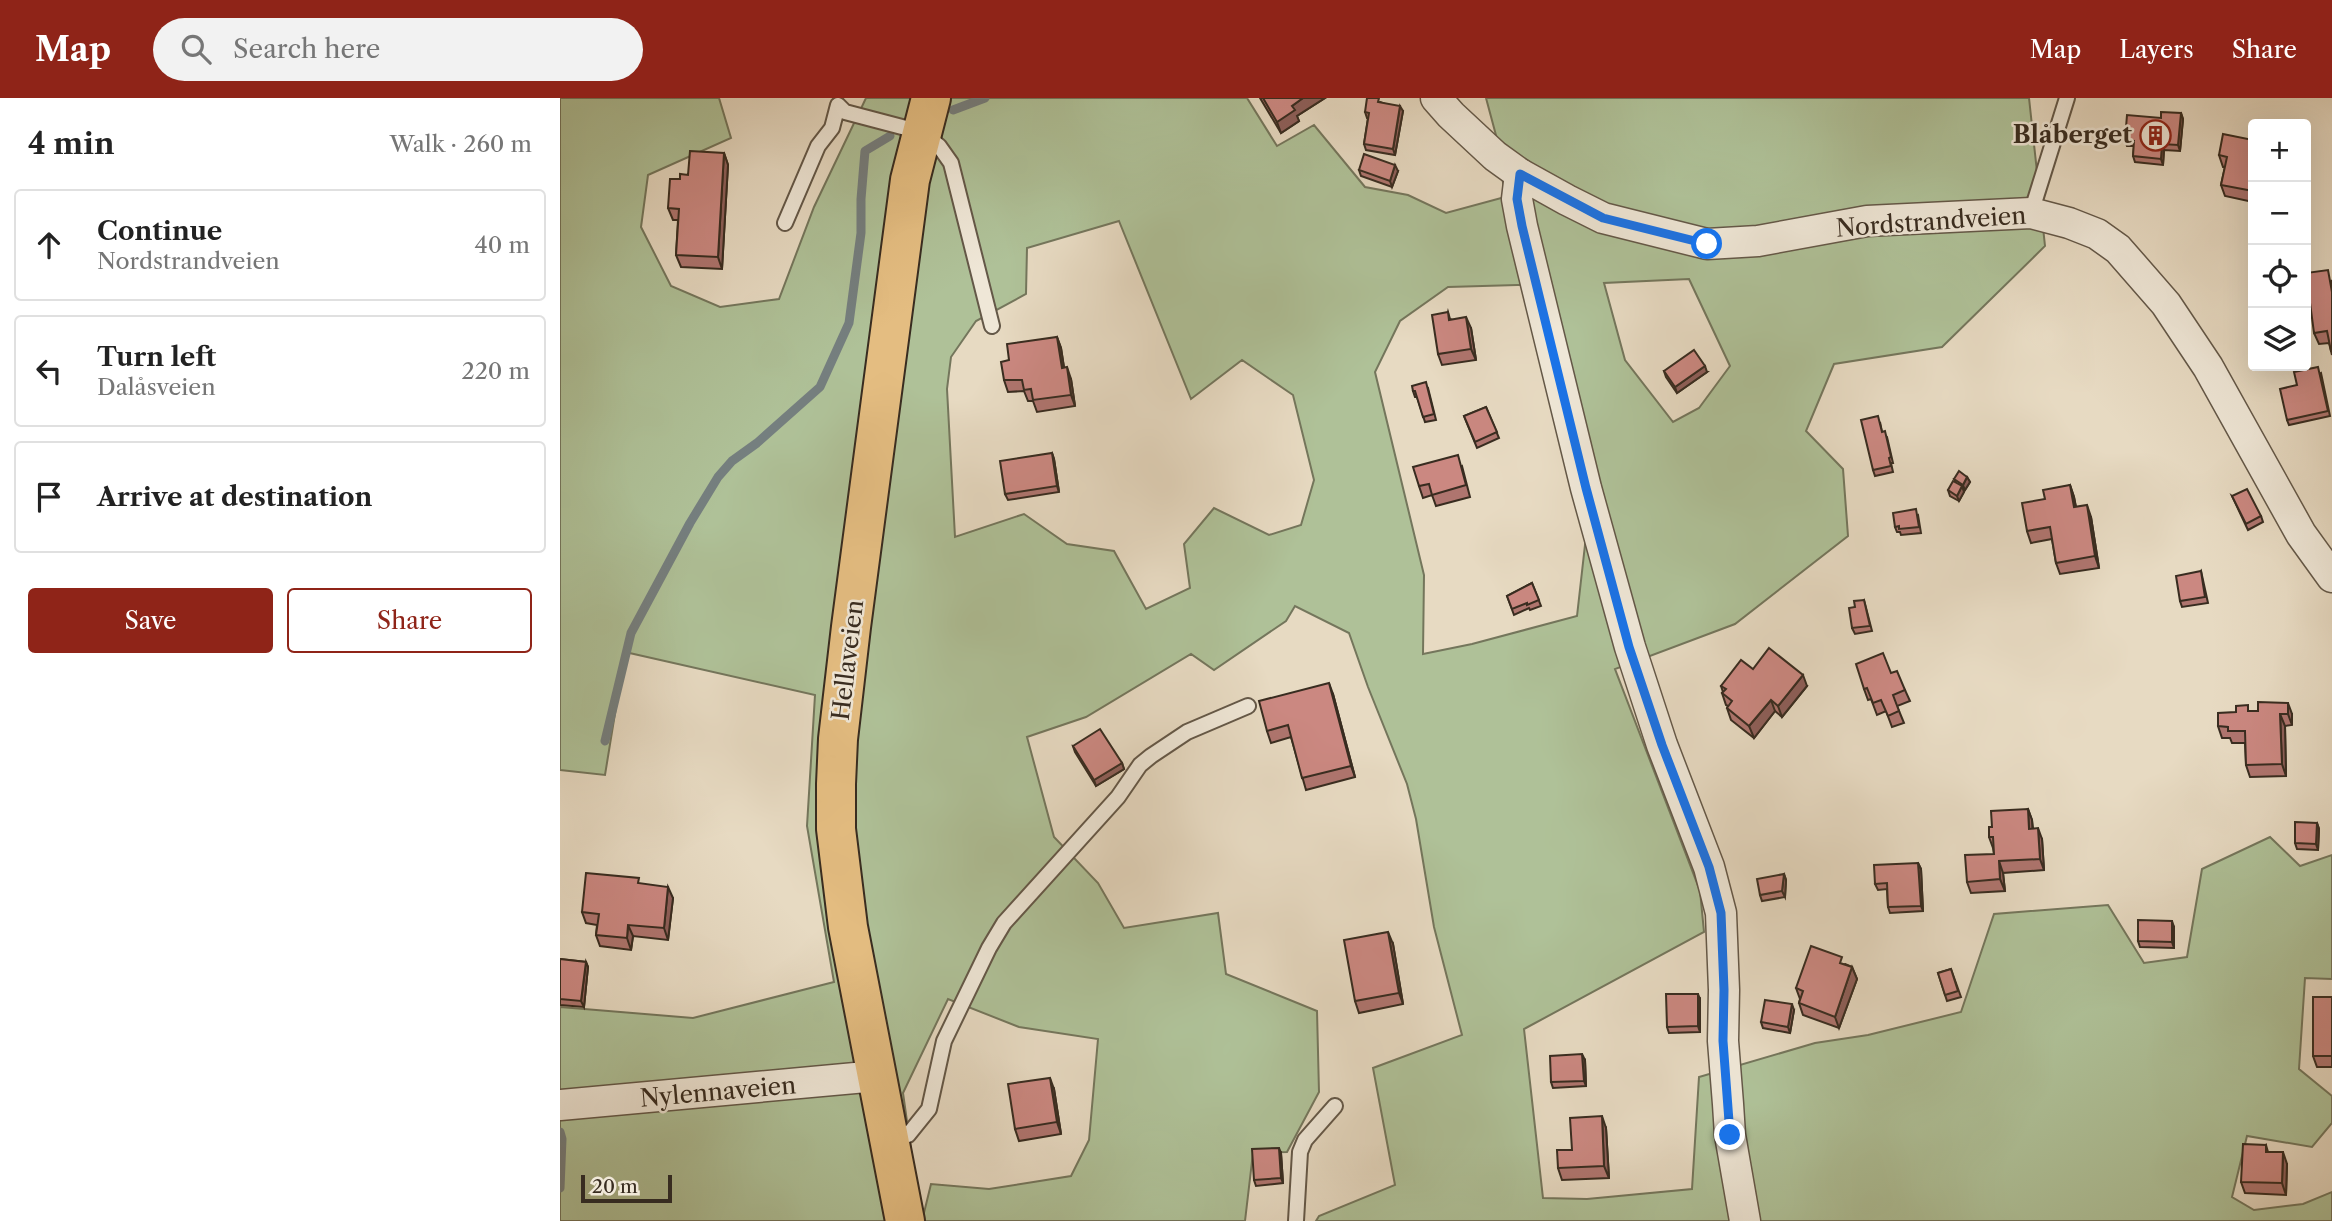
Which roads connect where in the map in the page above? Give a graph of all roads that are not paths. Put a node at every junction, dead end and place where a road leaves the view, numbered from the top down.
1 (1436, 98) edge
2 (2067, 98) edge
3 (926, 115) edge
4 (1520, 174) junction
5 (2031, 212) junction
6 (785, 223) dead end
7 (992, 326) dead end
8 (2331, 572) edge
9 (1248, 706) dead end
10 (877, 1076) junction
11 (560, 1105) edge
12 (1335, 1106) dead end
13 (890, 1142) junction
14 (905, 1221) edge
15 (1296, 1221) edge
16 (1745, 1221) edge

1 - 4 street, Nordstrandveien
2 - 5 lane
3 - 6 lane
3 - 7 lane
3 - 10 main road, Hellaveien
4 - 5 street, Nordstrandveien
4 - 16 street
5 - 8 street, Nordstrandveien
9 - 13 lane
10 - 11 street, Nylennaveien
10 - 13 main road, Hellaveien
12 - 15 lane
13 - 14 main road, Hellaveien

